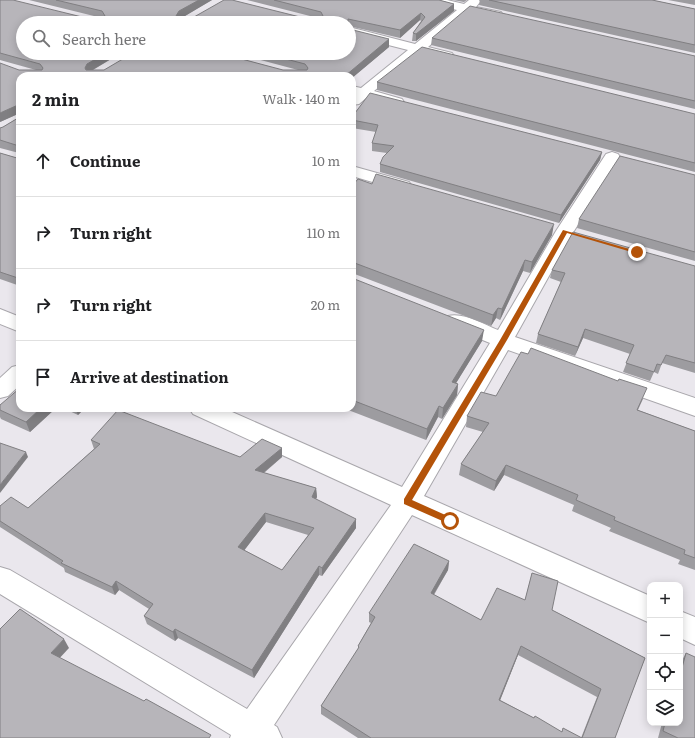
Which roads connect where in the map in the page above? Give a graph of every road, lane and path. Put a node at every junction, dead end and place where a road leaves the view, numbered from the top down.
1 (431, 0) edge
2 (477, 0) edge
3 (466, 9) junction
4 (512, 19) edge
5 (356, 34) edge
6 (416, 49) junction
7 (462, 60) edge
8 (356, 95) edge
9 (408, 105) edge
10 (612, 157) dead end
11 (356, 172) edge
12 (420, 190) edge
13 (438, 315) edge
14 (0, 316) edge
15 (16, 323) edge
16 (503, 340) junction
17 (16, 376) edge
18 (0, 390) edge
19 (695, 407) edge
20 (210, 412) edge
21 (407, 502) junction
22 (0, 579) edge
23 (647, 609) edge
24 (683, 625) edge
25 (695, 630) edge
26 (255, 735) edge

1 - 3 street
2 - 3 street
3 - 4 street
3 - 6 street
5 - 6 street
6 - 7 street
6 - 8 street
8 - 9 street
10 - 16 street
11 - 12 street
13 - 16 street
14 - 15 street
16 - 19 street
16 - 21 street
17 - 18 street
20 - 21 street
21 - 23 street
21 - 26 street
22 - 26 street
24 - 25 street

